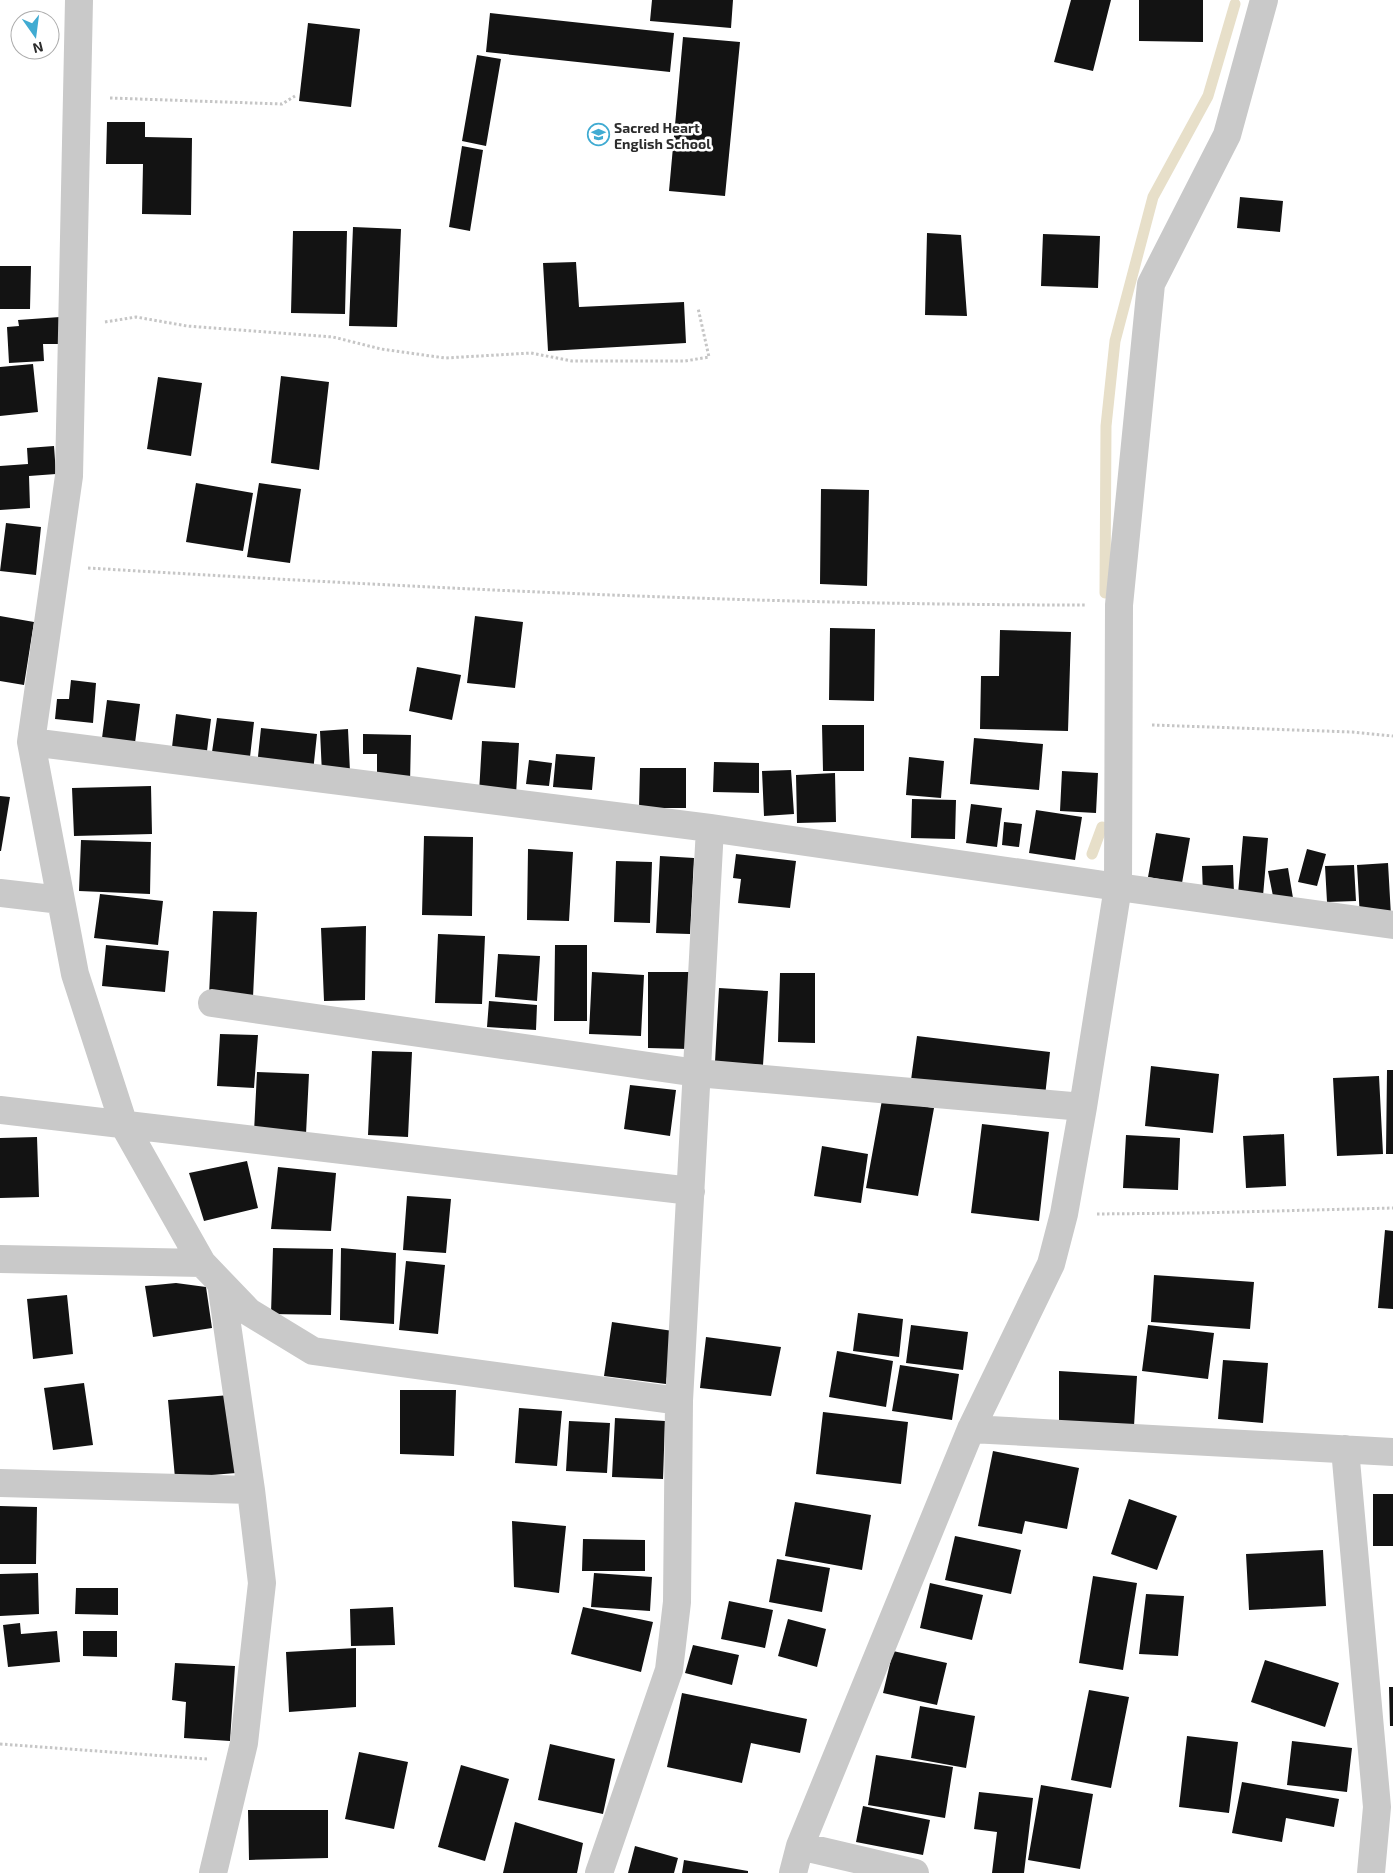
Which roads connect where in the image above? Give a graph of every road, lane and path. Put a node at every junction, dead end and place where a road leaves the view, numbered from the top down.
1 (79, 0) edge
2 (1264, 0) edge
3 (295, 96) dead end
4 (77, 98) junction
5 (698, 308) dead end
6 (72, 326) junction
7 (56, 566) junction
8 (1119, 605) junction
9 (1119, 724) junction
10 (1393, 736) edge
11 (31, 742) junction
12 (710, 828) junction
13 (1118, 887) junction
14 (0, 893) edge
15 (61, 900) junction
16 (1393, 925) edge
17 (212, 1003) dead end
18 (697, 1073) junction
19 (1083, 1107) junction
20 (0, 1110) edge
21 (124, 1125) junction
22 (691, 1191) junction
23 (1393, 1208) edge
24 (1064, 1214) junction
25 (0, 1259) edge
26 (202, 1263) junction
27 (221, 1282) junction
28 (680, 1400) junction
29 (971, 1429) junction
30 (1345, 1449) junction
31 (1393, 1452) edge
32 (0, 1483) edge
33 (251, 1490) junction
34 (0, 1744) edge
35 (240, 1762) junction
36 (1385, 1808) edge
37 (800, 1846) junction
38 (213, 1873) edge
39 (599, 1873) edge
40 (793, 1873) edge
41 (915, 1873) edge
42 (1371, 1873) edge

1 - 4 street
2 - 8 street
3 - 4 path
4 - 6 street
5 - 6 path
6 - 7 street
7 - 8 path
7 - 11 street
8 - 9 street
9 - 10 path
9 - 13 street
11 - 12 street
11 - 15 street
12 - 13 street
12 - 18 street
13 - 16 street
13 - 19 street
14 - 15 street
15 - 21 street
17 - 18 street
18 - 19 street
18 - 22 street
19 - 24 street
20 - 21 street
21 - 22 street
21 - 26 street
22 - 28 street
23 - 24 path
24 - 29 street
25 - 26 street
26 - 27 street
27 - 28 street
27 - 33 street
28 - 39 street
29 - 30 street
29 - 37 street
30 - 31 street
30 - 36 street
32 - 33 street
33 - 35 street
34 - 35 path
35 - 38 street
36 - 42 street
37 - 40 street
37 - 41 street

